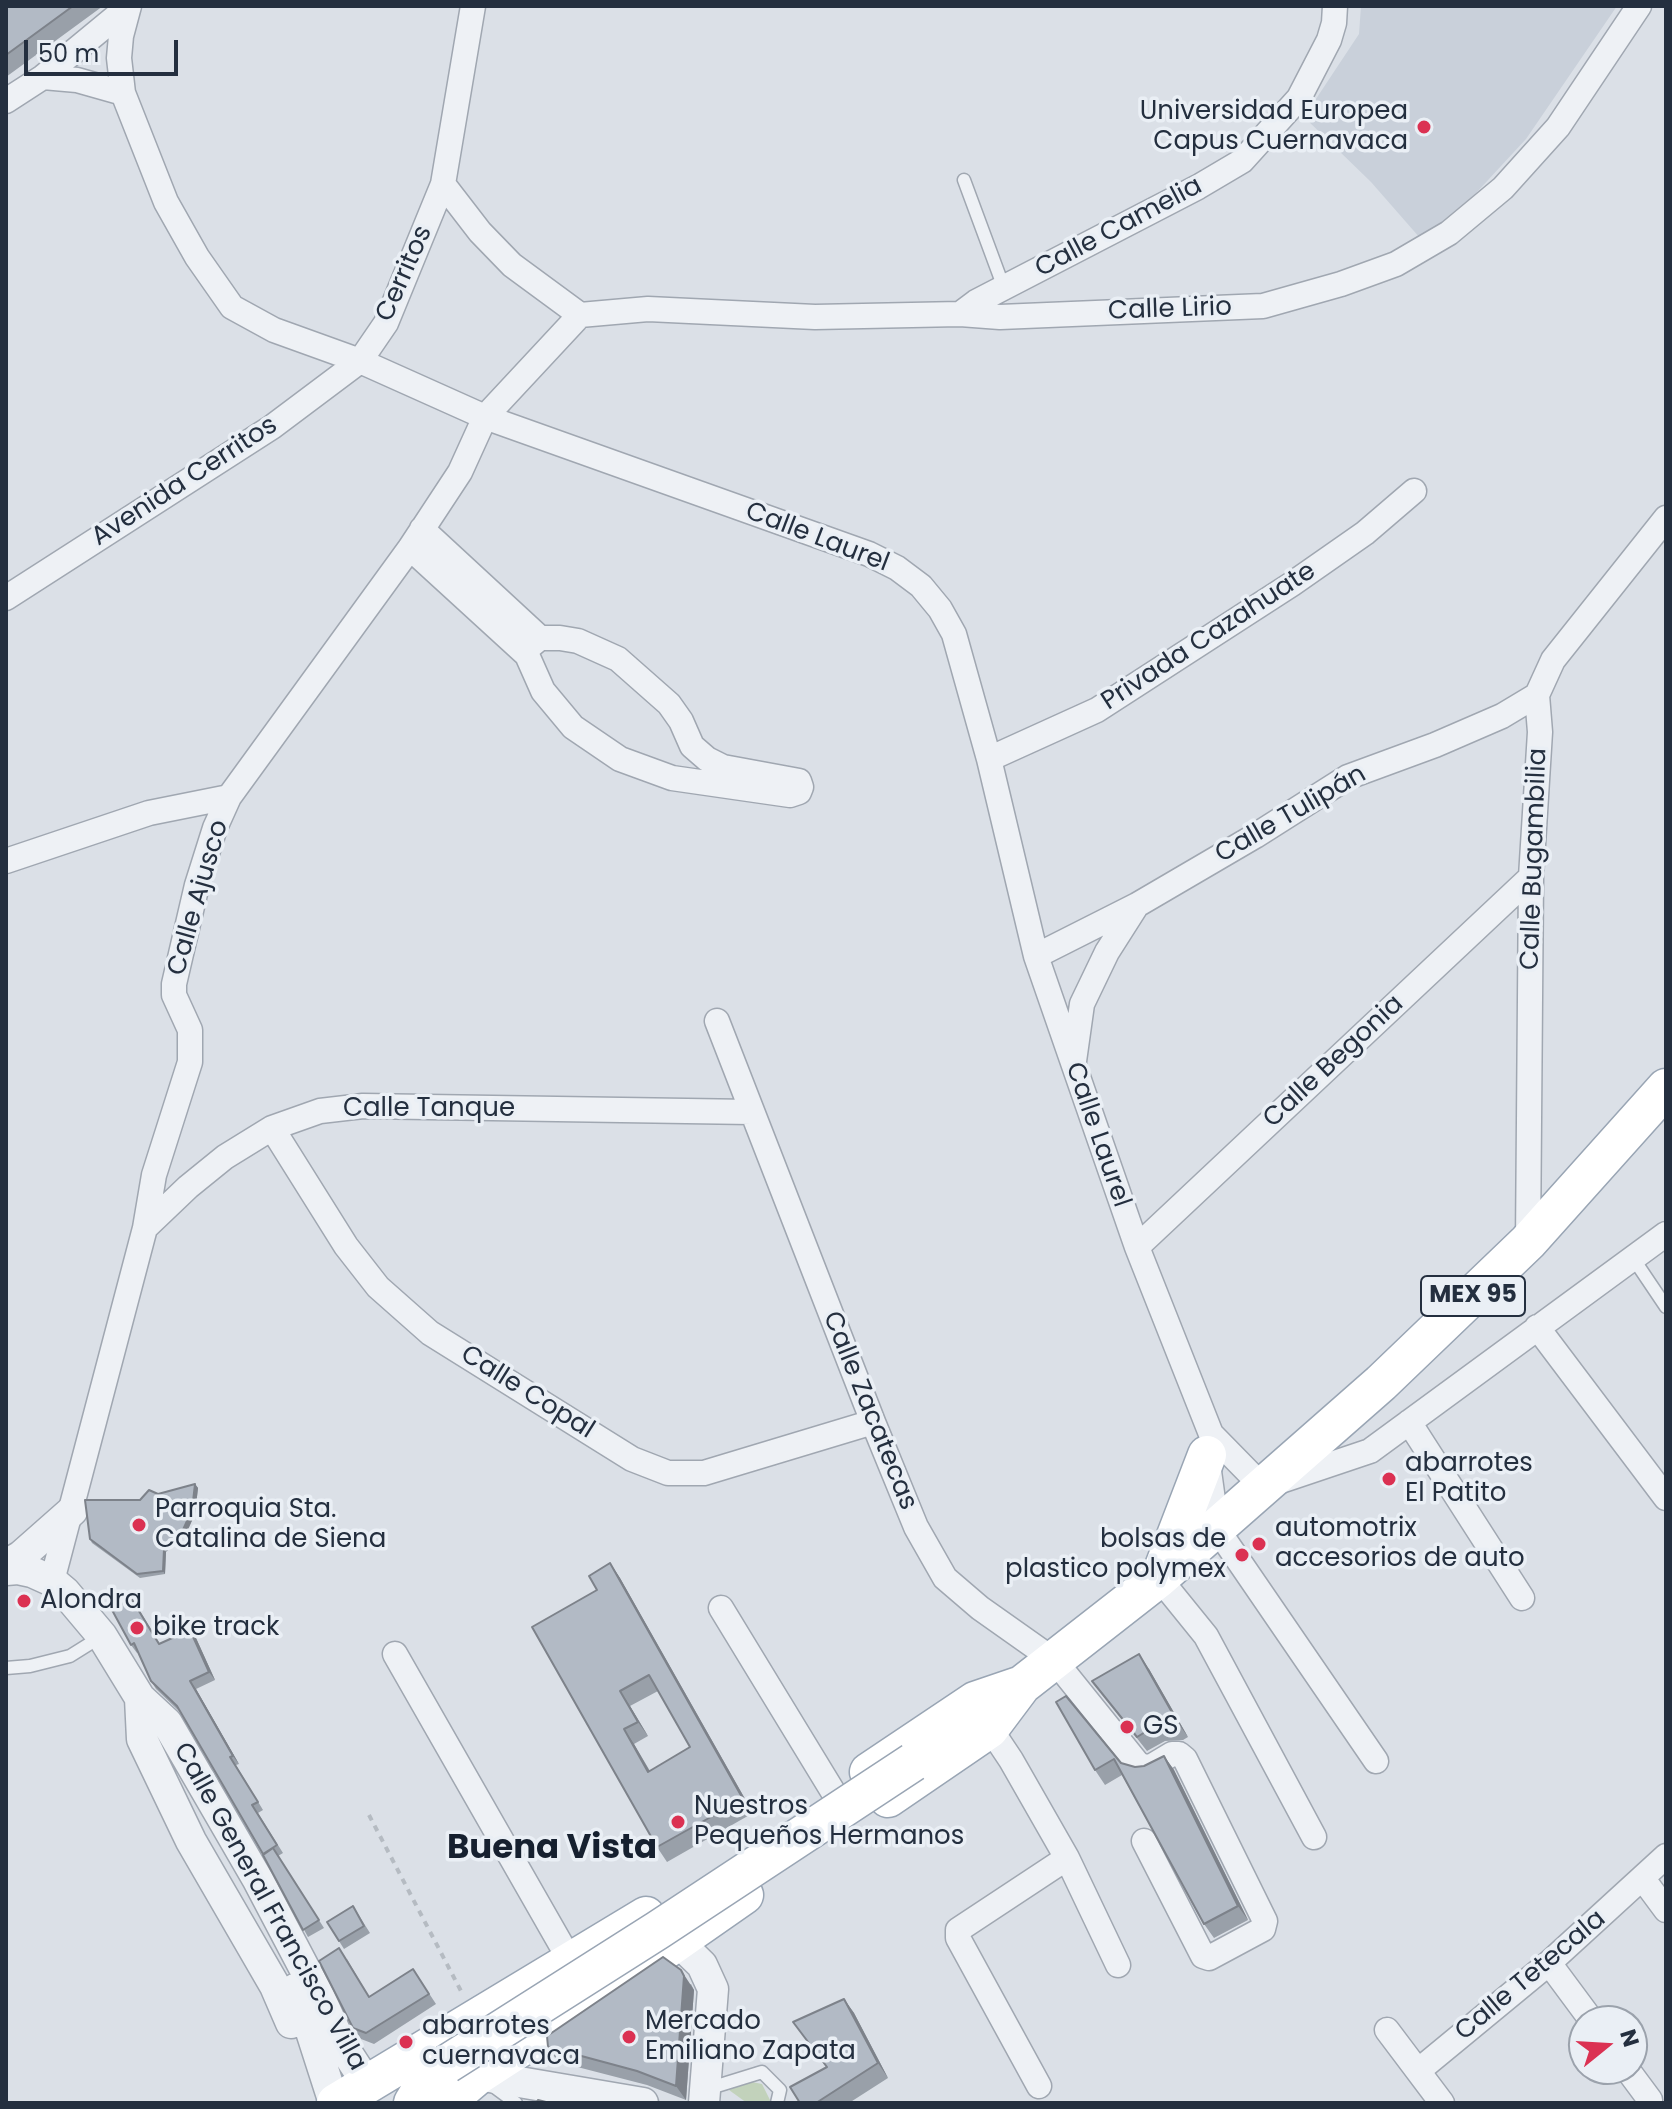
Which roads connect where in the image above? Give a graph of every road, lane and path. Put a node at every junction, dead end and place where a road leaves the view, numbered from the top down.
1 (129, 6) edge
2 (473, 6) edge
3 (1335, 6) edge
4 (1639, 6) edge
5 (43, 77) junction
6 (123, 93) junction
7 (6, 101) edge
8 (964, 180) dead end
9 (443, 184) junction
10 (1004, 288) junction
11 (960, 314) junction
12 (580, 315) junction
13 (360, 361) junction
14 (485, 417) junction
15 (1414, 491) dead end
16 (1666, 518) edge
17 (416, 538) junction
18 (8, 591) edge
19 (534, 646) junction
20 (1537, 695) junction
21 (692, 746) junction
22 (989, 759) junction
23 (672, 778) junction
24 (229, 797) junction
25 (6, 861) edge
26 (1531, 877) junction
27 (1137, 905) junction
28 (1036, 956) junction
29 (717, 1021) dead end
30 (1073, 1067) junction
31 (1666, 1088) edge
32 (751, 1112) junction
33 (272, 1128) junction
34 (145, 1228) junction
35 (1666, 1234) edge
36 (1528, 1242) junction
37 (1137, 1247) junction
38 (1633, 1258) junction
39 (1666, 1307) edge
40 (1537, 1327) junction
41 (873, 1422) junction
42 (1409, 1422) junction
43 (1209, 1444) junction
44 (1263, 1487) junction
45 (1666, 1498) edge
46 (72, 1511) junction
47 (1217, 1529) junction
48 (6, 1567) edge
49 (1159, 1578) junction
50 (52, 1581) junction
51 (1522, 1598) dead end
52 (721, 1608) dead end
53 (102, 1636) junction
54 (395, 1654) dead end
55 (1055, 1661) junction
56 (6, 1668) edge
57 (140, 1698) junction
58 (982, 1715) junction
59 (1376, 1761) dead end
60 (835, 1795) junction
61 (369, 1815) dead end
62 (1314, 1837) dead end
63 (1144, 1841) edge
64 (1666, 1856) edge
65 (1067, 1858) junction
66 (1643, 1879) junction
67 (1666, 1910) edge
68 (650, 1914) junction
69 (677, 1941) junction
70 (571, 1962) junction
71 (1549, 1963) junction
72 (1118, 1965) dead end
73 (468, 2005) junction
74 (1580, 2005) edge
75 (1387, 2030) dead end
76 (1418, 2071) junction
77 (478, 2075) junction
78 (1039, 2086) dead end
79 (704, 2096) edge
80 (353, 2099) edge
81 (1430, 2099) edge
82 (440, 2102) edge
83 (636, 2102) edge
84 (317, 2103) edge
85 (406, 2103) edge
86 (516, 2103) edge
87 (777, 2103) edge

1 - 5 street
1 - 6 street, Calle Laurel
2 - 9 street, Cerritos
3 - 10 street, Calle Camelia
4 - 11 street, Calle Lirio
5 - 6 street
5 - 7 street
6 - 13 street, Calle Laurel
8 - 10 lane
9 - 12 street
9 - 13 street, Cerritos
10 - 11 street, Calle Camelia
11 - 12 street, Calle Lirio
12 - 14 street, Calle Ajusco
13 - 14 street, Calle Laurel
13 - 18 street, Avenida Cerritos
14 - 17 street, Calle Ajusco
14 - 22 street, Calle Laurel
15 - 22 street, Privada Cazahuate
16 - 20 street, Calle Bugambilia
17 - 19 street
17 - 24 street, Calle Ajusco
19 - 21 street
19 - 23 street
20 - 26 street, Calle Bugambilia
20 - 27 street, Calle Tulipán
21 - 23 street
21 - 23 street
22 - 28 street, Calle Laurel
24 - 25 street
24 - 34 street, Calle Ajusco
26 - 36 street, Calle Bugambilia
26 - 37 street, Calle Begonia
27 - 28 street, Calle Tulipán
27 - 30 street, Calle Tulipán
28 - 30 street, Calle Laurel
29 - 32 street, Calle Zacatecas
30 - 37 street, Calle Laurel
31 - 36 main road, MEX 95
32 - 33 street, Calle Tanque
32 - 41 street, Calle Zacatecas
33 - 34 street, Calle Tanque
33 - 41 street, Calle Copal
34 - 46 street, Calle Ajusco
35 - 38 street
36 - 44 main road, MEX 95
37 - 43 street, Calle Laurel
38 - 39 lane
38 - 40 street
40 - 42 street
40 - 45 street
41 - 55 street, Calle Zacatecas
42 - 44 street
42 - 51 street
43 - 44 street, Calle Laurel
43 - 47 street, Calle Laurel
43 - 49 main road
44 - 47 main road, MEX 95
46 - 48 street
46 - 50 street, Calle Ajusco
47 - 49 main road, MEX 95
47 - 59 street
48 - 50 street, Calle General Francisco Villa
49 - 55 main road, MEX 95
49 - 62 street
50 - 53 street, Calle General Francisco Villa
52 - 60 street
53 - 56 lane
53 - 57 street, Calle General Francisco Villa
54 - 70 street
55 - 58 main road, MEX 95
55 - 63 street, Calle Zacatecas
57 - 80 street
57 - 80 street, Calle General Francisco Villa
57 - 84 street, Calle General Francisco Villa
58 - 60 main road, MEX 95
58 - 65 street
58 - 69 main road, MEX 95
58 - 82 main road, bridge
60 - 68 main road, MEX 95
61 - 73 path
64 - 66 street, Calle Tetecala
65 - 72 street
65 - 78 street
66 - 67 street
66 - 71 street, Calle Tetecala
68 - 69 street
68 - 70 main road, MEX 95
69 - 77 main road, MEX 95
69 - 79 street
70 - 73 main road, MEX 95
71 - 74 street
71 - 76 street, Calle Tetecala
73 - 77 main road
73 - 80 main road, MEX 95
75 - 76 street
76 - 81 street
77 - 82 main road, MEX 95
77 - 83 street
77 - 86 lane
79 - 87 lane
80 - 85 main road, Calle General Francisco Villa

